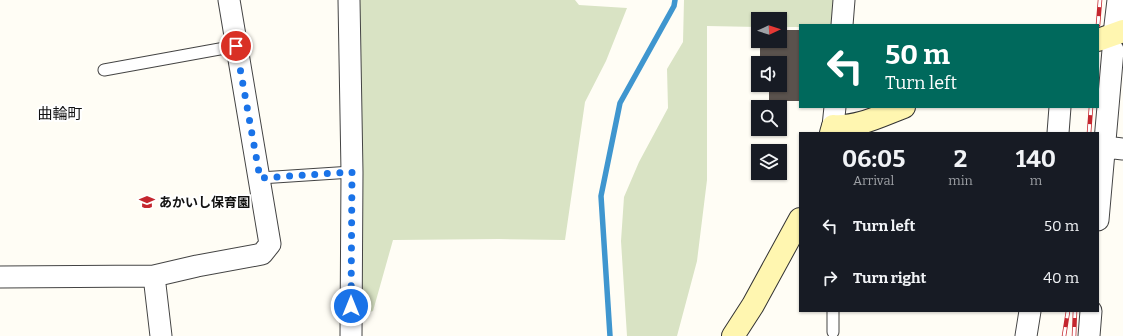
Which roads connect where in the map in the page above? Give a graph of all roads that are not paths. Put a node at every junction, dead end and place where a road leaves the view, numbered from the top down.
1 (229, 0) edge
2 (349, 0) edge
3 (844, 0) edge
4 (1118, 0) edge
5 (842, 24) edge
6 (1112, 39) edge
7 (236, 46) junction
8 (104, 70) dead end
9 (901, 108) edge
10 (1060, 108) edge
11 (833, 122) edge
12 (1058, 132) edge
13 (1108, 147) edge
14 (352, 172) junction
15 (260, 178) junction
16 (1099, 213) edge
17 (799, 221) edge
18 (154, 276) junction
19 (0, 277) edge
20 (833, 312) edge
21 (1030, 312) edge
22 (1091, 312) edge
23 (833, 332) dead end
24 (161, 336) edge
25 (351, 336) edge
26 (733, 336) edge
27 (1026, 336) edge
28 (1089, 336) edge

1 - 7 street
2 - 14 street
3 - 5 street
4 - 6 street
6 - 13 street
7 - 8 lane
7 - 15 street
9 - 11 street
10 - 12 street
13 - 16 street
14 - 15 lane
14 - 25 street
15 - 18 street
17 - 26 street
18 - 19 street
18 - 24 street
20 - 23 lane
21 - 27 street
22 - 28 street

